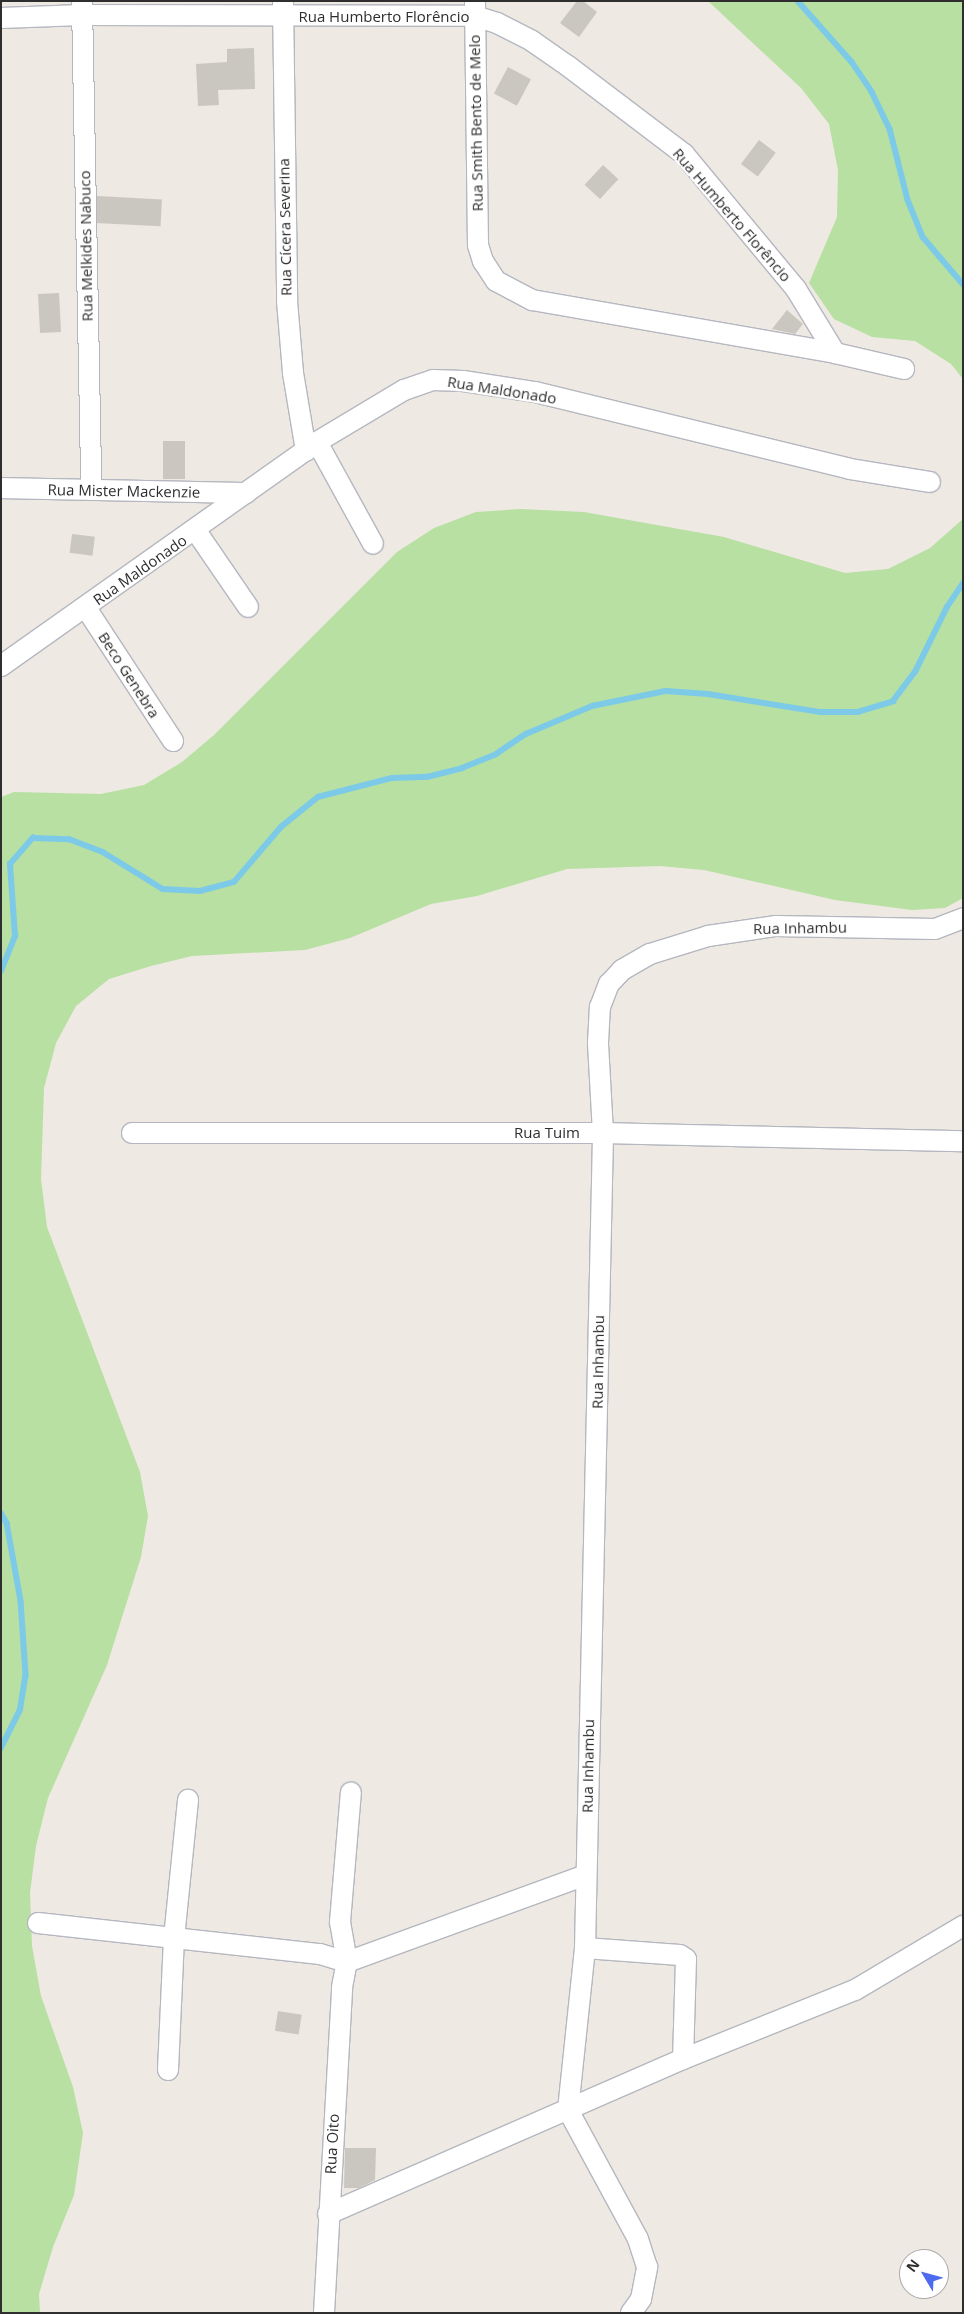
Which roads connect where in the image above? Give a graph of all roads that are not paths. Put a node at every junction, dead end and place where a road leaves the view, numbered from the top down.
1 (82, 8) edge
2 (284, 9) edge
3 (475, 9) edge
4 (1, 18) edge
5 (835, 353) junction
6 (904, 369) dead end
7 (311, 446) junction
8 (930, 482) dead end
9 (1, 488) edge
10 (91, 490) junction
11 (246, 493) junction
12 (196, 531) junction
13 (373, 544) dead end
14 (248, 607) dead end
15 (86, 608) junction
16 (1, 666) edge
17 (173, 741) dead end
18 (963, 918) edge
19 (132, 1133) dead end
20 (603, 1133) junction
21 (963, 1141) edge
22 (351, 1792) dead end
23 (188, 1800) dead end
24 (586, 1875) junction
25 (38, 1923) dead end
26 (963, 1926) edge
27 (174, 1938) junction
28 (584, 1948) junction
29 (345, 1969) junction
30 (683, 2059) junction
31 (168, 2070) dead end
32 (568, 2110) junction
33 (328, 2214) junction
34 (324, 2313) edge
35 (631, 2313) edge

1 - 2 street, Rua Humberto Florêncio
1 - 4 street, Rua Humberto Florêncio
1 - 10 street, Rua Melkides Nabuco
2 - 3 street, Rua Humberto Florêncio
2 - 7 street, Rua Cícera Severina
3 - 5 street, Rua Humberto Florêncio
3 - 5 street, Rua Smith Bento de Melo
5 - 6 street
7 - 8 street, Rua Maldonado
7 - 11 street, Rua Maldonado
7 - 13 street, Rua Cícera Severina
9 - 10 street, Rua Mister Mackenzie
10 - 11 street, Rua Mister Mackenzie
11 - 12 street, Rua Maldonado
12 - 14 street
12 - 15 street, Rua Maldonado
15 - 16 street, Rua Maldonado
15 - 17 street, Beco Genebra
18 - 20 street, Rua Inhambu
19 - 20 street, Rua Tuim
20 - 21 street, Rua Tuim
20 - 24 street, Rua Inhambu
22 - 29 street, Rua Oito
23 - 27 street
24 - 28 street, Rua Inhambu
24 - 29 street
25 - 27 street
26 - 30 street
27 - 29 street
27 - 31 street
28 - 30 street
28 - 32 street, Rua Inhambu
29 - 33 street, Rua Oito
30 - 32 street
32 - 33 street
32 - 35 street
33 - 34 street, Rua Oito

